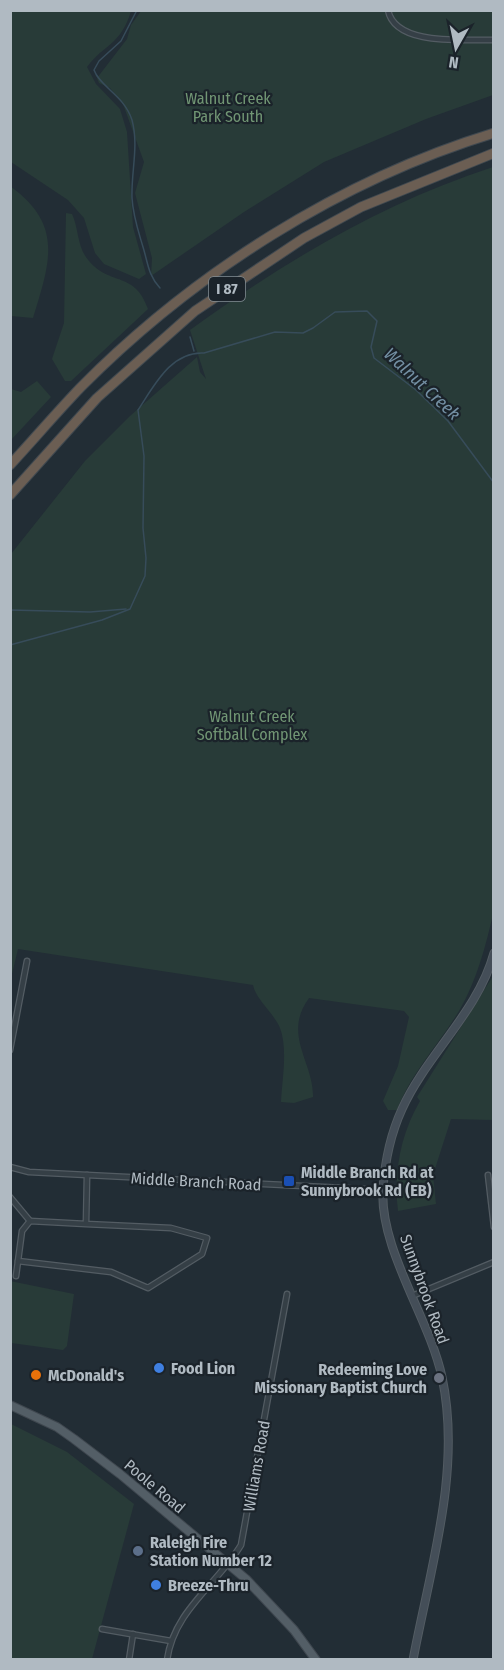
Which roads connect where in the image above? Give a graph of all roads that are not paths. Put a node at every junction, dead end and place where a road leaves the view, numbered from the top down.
1 (388, 10) edge
2 (494, 40) edge
3 (494, 133) edge
4 (494, 153) edge
5 (10, 465) edge
6 (10, 495) edge
7 (494, 953) edge
8 (27, 961) dead end
9 (10, 1050) edge
10 (10, 1167) edge
11 (87, 1175) junction
12 (488, 1176) dead end
13 (383, 1190) junction
14 (10, 1197) edge
15 (30, 1221) junction
16 (86, 1224) junction
17 (494, 1227) edge
18 (18, 1261) junction
19 (494, 1262) edge
20 (16, 1276) dead end
21 (287, 1294) dead end
22 (412, 1296) junction
23 (10, 1405) edge
24 (230, 1564) junction
25 (102, 1629) dead end
26 (134, 1635) junction
27 (171, 1641) junction
28 (129, 1659) edge
29 (167, 1659) edge
30 (316, 1659) edge
31 (413, 1659) edge

1 - 2 street
3 - 5 highway, I 87
4 - 6 highway, I 87
7 - 13 main road, Sunnybrook Road
8 - 9 street
10 - 11 street, Middle Branch Road
11 - 13 street, Middle Branch Road
11 - 16 street
12 - 17 street
13 - 22 main road, Sunnybrook Road
14 - 15 street
15 - 16 street
15 - 18 street
16 - 18 street
18 - 20 street
19 - 22 street
21 - 24 street, Williams Road
22 - 31 main road, Sunnybrook Road
23 - 24 main road, Poole Road
24 - 27 street
24 - 30 main road, Poole Road
25 - 26 street
26 - 27 street
26 - 28 street
27 - 29 street

